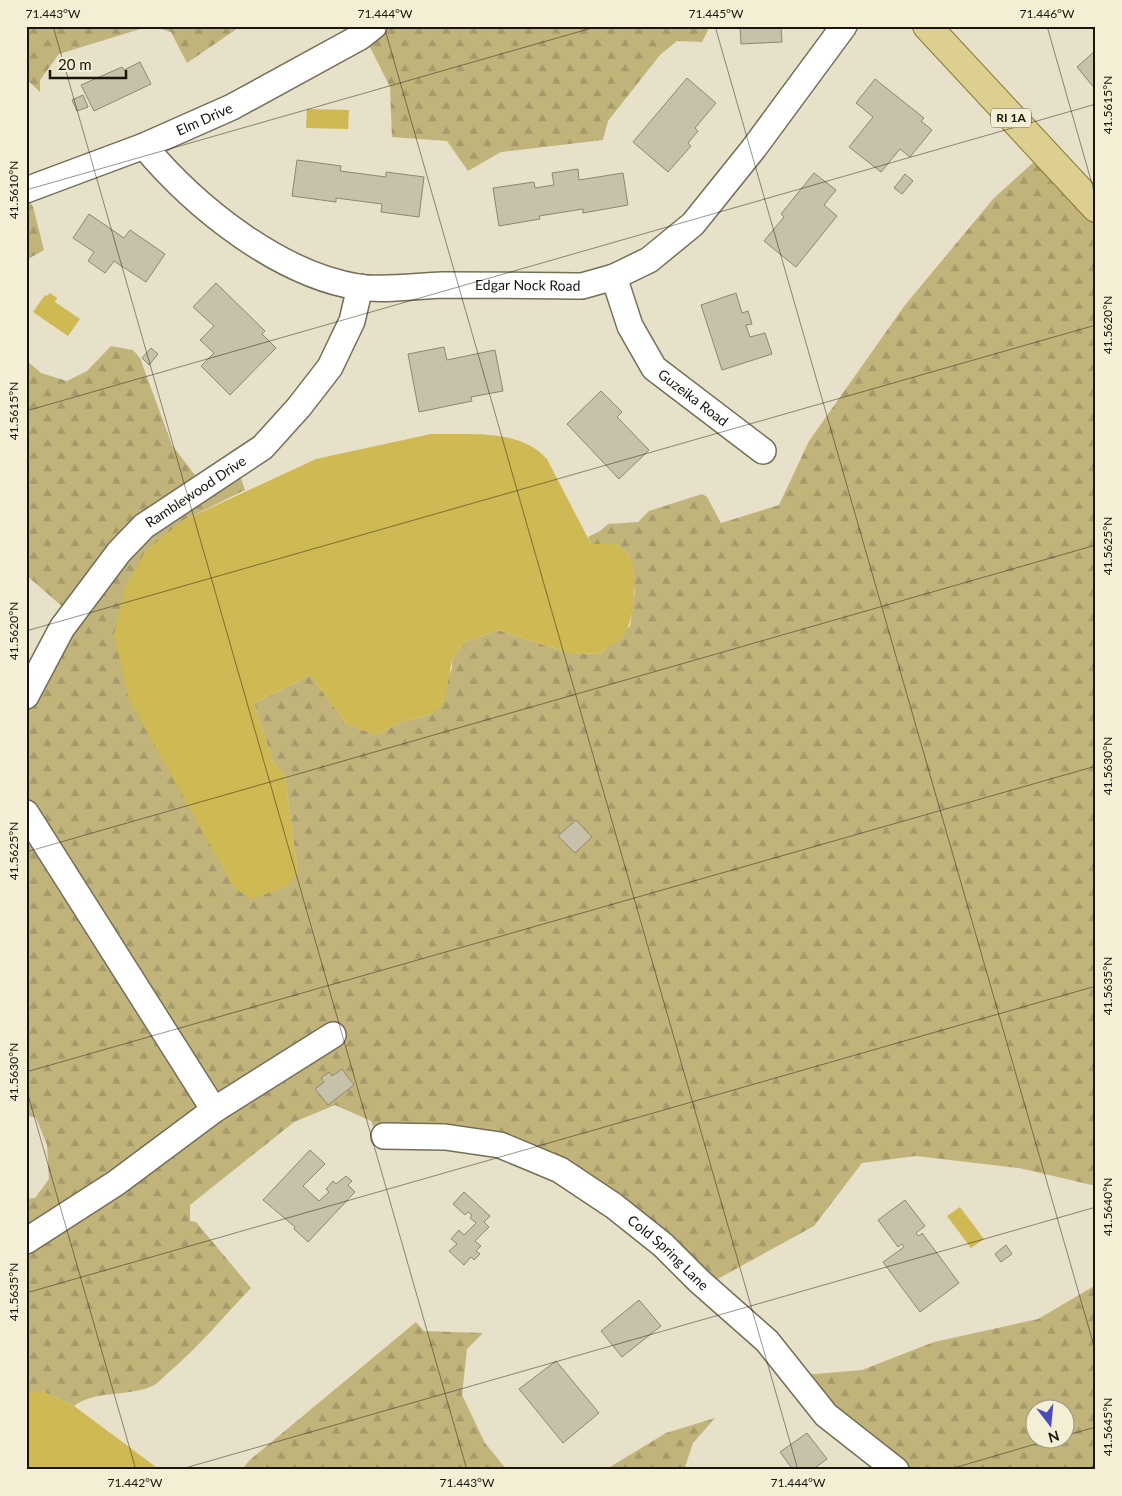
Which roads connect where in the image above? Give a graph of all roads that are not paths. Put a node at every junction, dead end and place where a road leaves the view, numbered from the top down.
1 (374, 26) edge
2 (844, 26) edge
3 (927, 26) edge
4 (144, 146) junction
5 (26, 190) edge
6 (1096, 208) edge
7 (614, 277) junction
8 (360, 287) junction
9 (763, 450) dead end
10 (26, 696) edge
11 (26, 813) edge
12 (333, 1035) dead end
13 (214, 1110) junction
14 (384, 1136) dead end
15 (26, 1241) edge
16 (896, 1470) edge

1 - 4 street, Elm Drive
2 - 7 street, Edgar Nock Road
3 - 6 main road, RI 1A
4 - 5 street, Elm Drive
4 - 8 street, Edgar Nock Road
7 - 8 street, Edgar Nock Road
7 - 9 street, Guzeika Road
8 - 10 street, Ramblewood Drive
11 - 13 street
12 - 13 street
13 - 15 street
14 - 16 street, Cold Spring Lane

